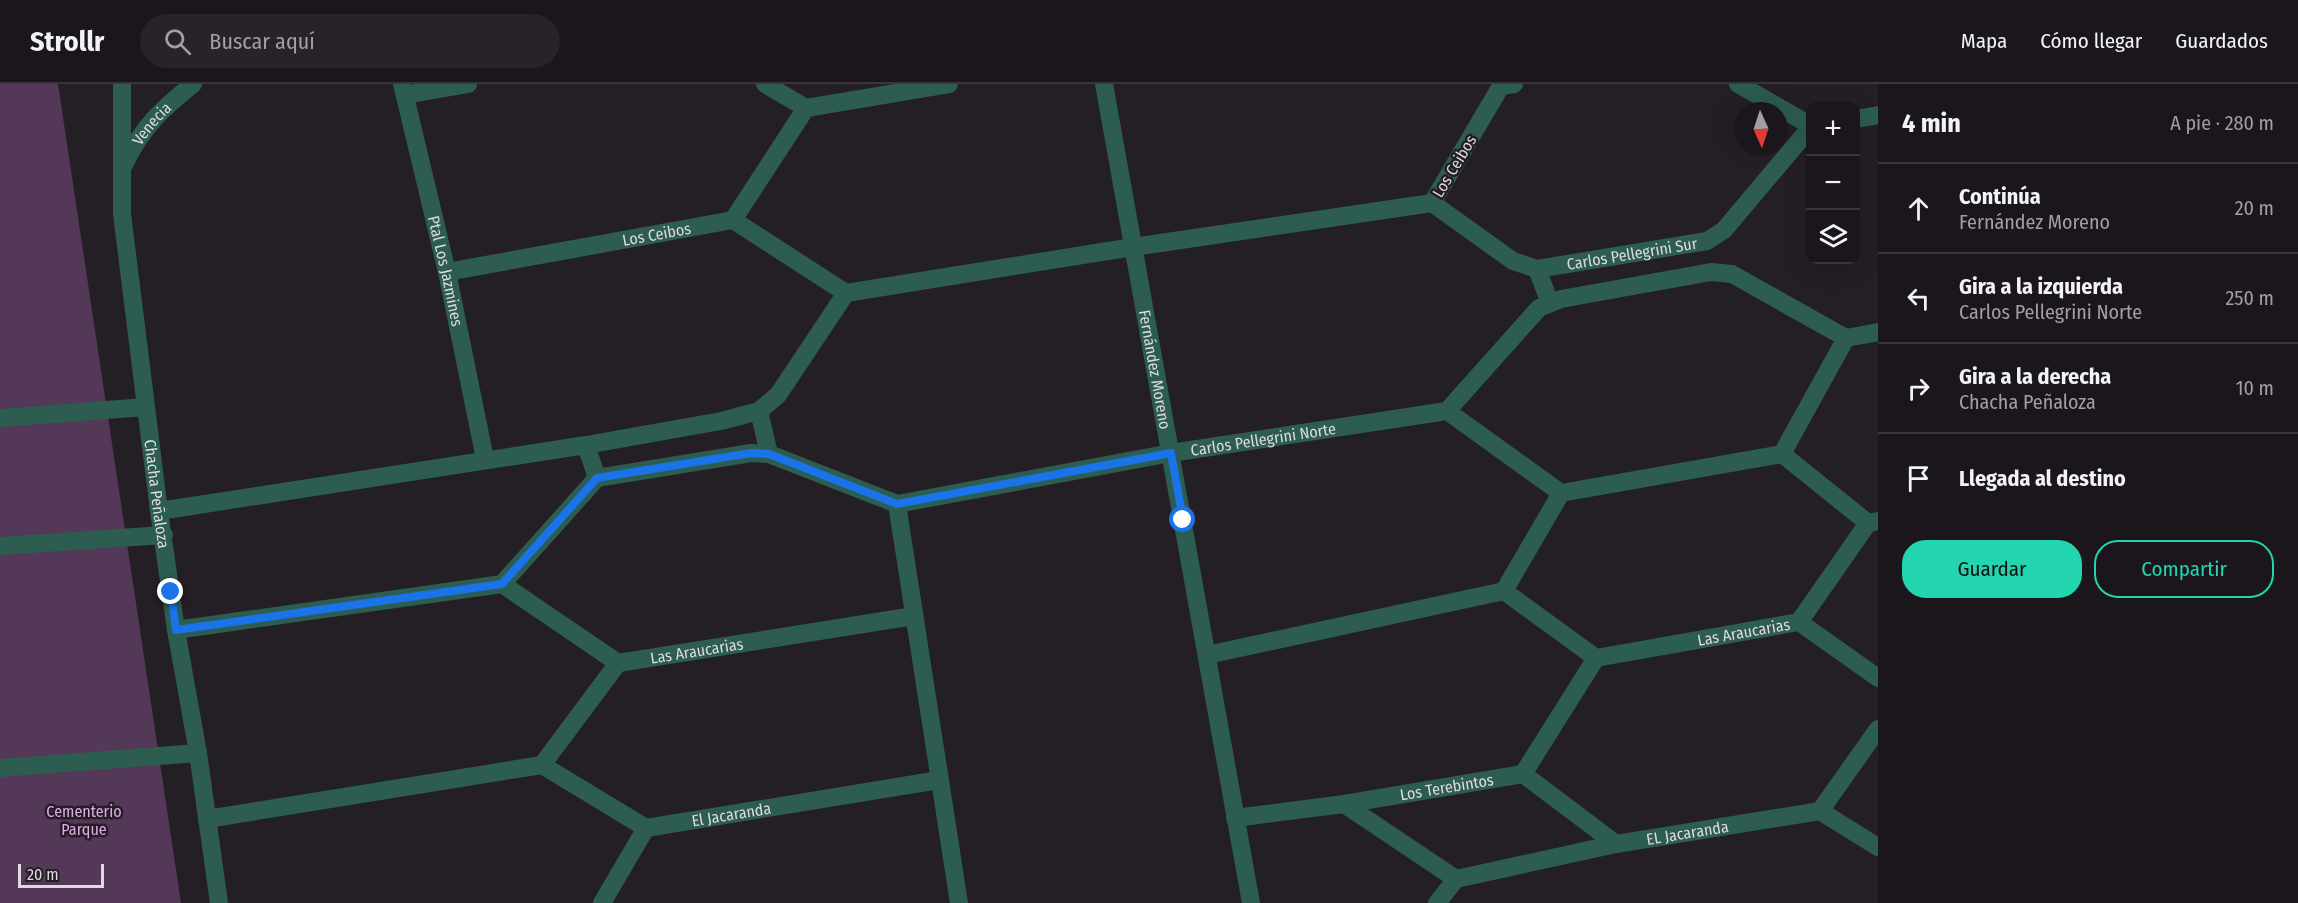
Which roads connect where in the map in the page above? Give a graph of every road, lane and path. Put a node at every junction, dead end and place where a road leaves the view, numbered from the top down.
1 (122, 84) edge
2 (193, 84) edge
3 (468, 84) edge
4 (765, 84) edge
5 (949, 84) edge
6 (1104, 84) edge
7 (1738, 84) edge
8 (1505, 85) edge
9 (403, 90) edge
10 (806, 108) junction
11 (1878, 115) edge
12 (1860, 117) edge
13 (1806, 124) edge
14 (1806, 131) edge
15 (120, 172) junction
16 (1432, 203) junction
17 (732, 220) junction
18 (1707, 241) junction
19 (1133, 247) junction
20 (1513, 261) joint
21 (1537, 269) junction
22 (447, 272) junction
23 (1711, 272) junction
24 (846, 293) junction
25 (1550, 303) junction
26 (1878, 332) edge
27 (1846, 338) junction
28 (146, 407) junction
29 (759, 411) junction
30 (1447, 411) junction
31 (0, 418) edge
32 (586, 445) junction
33 (1171, 453) junction
34 (769, 454) junction
35 (1782, 454) junction
36 (485, 459) junction
37 (597, 478) junction
38 (1561, 493) junction
39 (897, 504) junction
40 (159, 512) junction
41 (1873, 522) edge
42 (164, 535) junction
43 (0, 546) edge
44 (502, 584) junction
45 (1504, 591) junction
46 (914, 616) junction
47 (1799, 622) junction
48 (176, 630) junction
49 (1207, 655) junction
50 (1596, 658) junction
51 (618, 663) junction
52 (1878, 678) edge
53 (1878, 729) edge
54 (198, 753) junction
55 (542, 765) junction
56 (0, 768) edge
57 (1523, 774) junction
58 (939, 780) junction
59 (1344, 804) junction
60 (1820, 811) junction
61 (1235, 818) junction
62 (207, 819) junction
63 (646, 828) junction
64 (1616, 844) junction
65 (1878, 847) edge
66 (1456, 879) junction
67 (219, 903) edge
68 (602, 903) edge
69 (959, 903) edge
70 (1251, 903) edge
71 (1437, 903) edge

1 - 15 street, Chacha Peñaloza
2 - 15 street, Venecia
3 - 9 street
4 - 10 street
5 - 10 street
6 - 19 street, Fernández Moreno
7 - 13 street
8 - 16 street, Los Ceibos
9 - 22 street, Ptal Los Jazmines
10 - 17 street
11 - 12 street
14 - 18 street, Carlos Pellegrini Sur
15 - 28 street, Chacha Peñaloza
16 - 19 street
16 - 20 street, Los Ceibos
17 - 22 street, Los Ceibos
17 - 24 street
18 - 21 street, Carlos Pellegrini Sur
18 - 23 street
19 - 24 street
19 - 33 street, Fernández Moreno
20 - 21 street, Carlos Pellegrini Sur
21 - 25 street
22 - 36 street, Ptal Los Jazmines
23 - 25 street
23 - 27 street
24 - 29 street
25 - 30 street
26 - 27 street
27 - 35 street
28 - 31 street
28 - 40 street, Chacha Peñaloza
29 - 32 street
29 - 34 street
30 - 33 street, Carlos Pellegrini Norte
30 - 38 street
32 - 36 street
32 - 37 street
33 - 39 street, Carlos Pellegrini Norte
33 - 49 street, Fernández Moreno
34 - 37 street
34 - 39 street
35 - 38 street
35 - 41 street
36 - 40 street
37 - 44 street
38 - 45 street
39 - 46 street
40 - 42 street, Chacha Peñaloza
41 - 47 street, Las Araucarias
42 - 43 street
42 - 48 street, Chacha Peñaloza
44 - 48 street
44 - 51 street
45 - 49 street
45 - 50 street
46 - 51 street, Las Araucarias
46 - 58 street
47 - 50 street, Las Araucarias
47 - 52 street
48 - 54 street, Chacha Peñaloza
49 - 61 street, Fernández Moreno
50 - 57 street
51 - 55 street
53 - 60 street
54 - 56 street
54 - 62 street, Chacha Peñaloza
55 - 62 street
55 - 63 street
57 - 59 street, Los Terebintos
57 - 64 street
58 - 63 street, El Jacaranda
58 - 69 street
59 - 61 street, Los Terebintos
59 - 66 street
60 - 64 street, EL Jacaranda
60 - 65 street
61 - 70 street, Fernández Moreno
62 - 67 street, Chacha Peñaloza
63 - 68 street
64 - 66 street, EL Jacaranda
66 - 71 street

